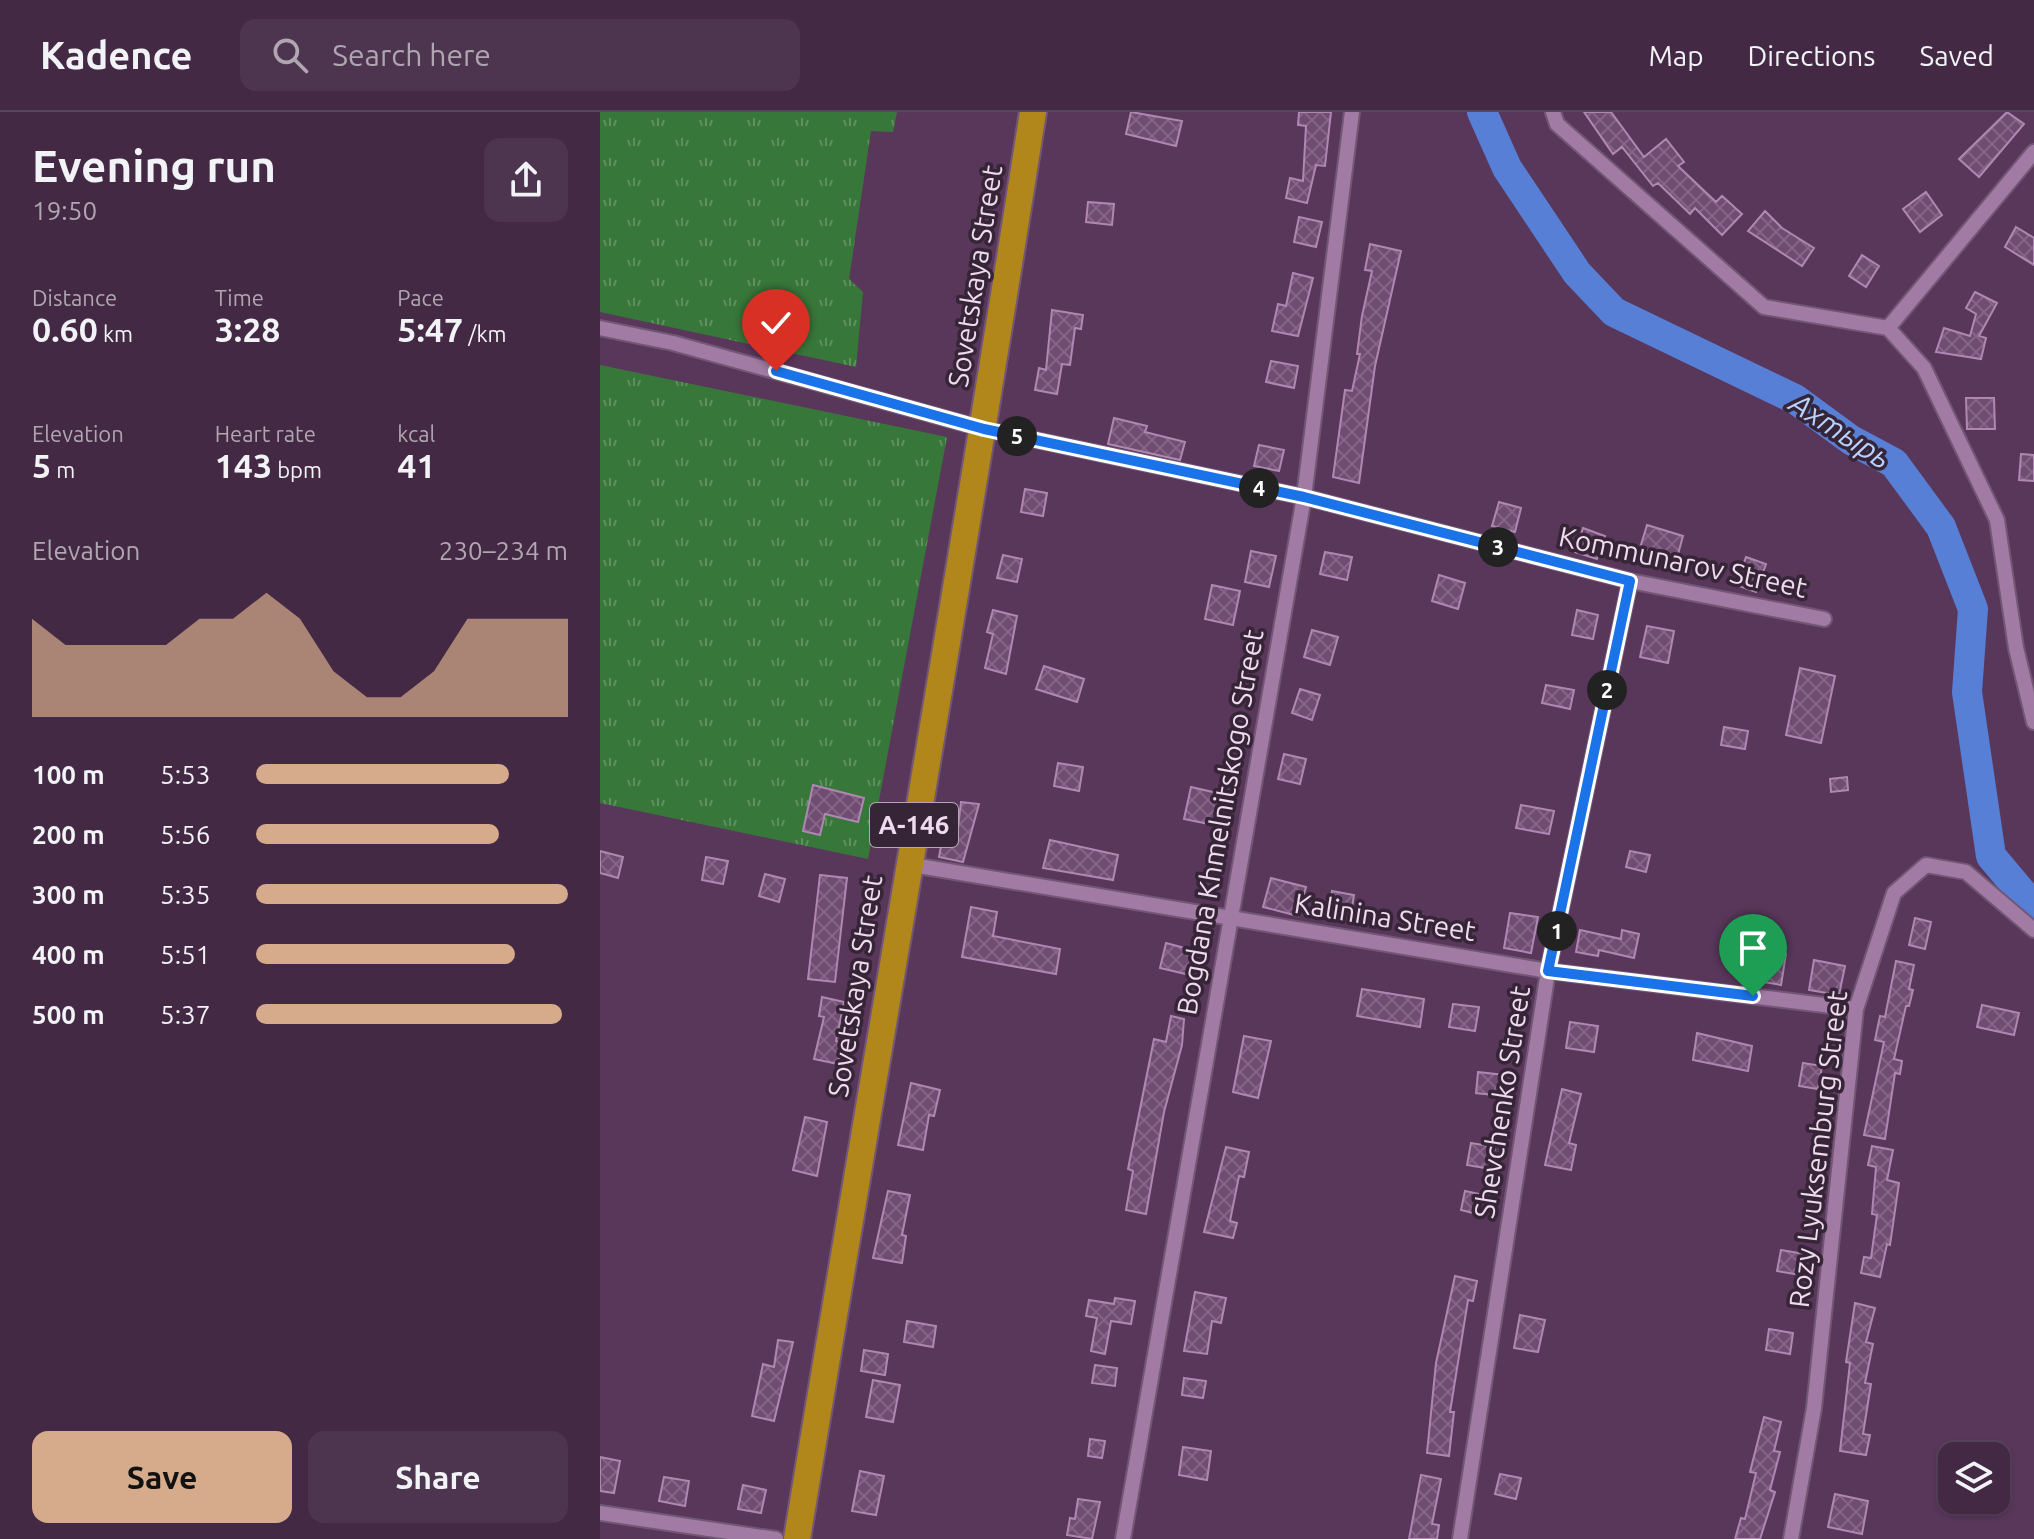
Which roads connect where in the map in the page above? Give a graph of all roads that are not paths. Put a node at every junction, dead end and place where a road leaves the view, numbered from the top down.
1 (1033, 112) edge
2 (1352, 112) edge
3 (1553, 112) edge
4 (2034, 152) edge
5 (600, 328) edge
6 (1888, 328) junction
7 (984, 429) junction
8 (1304, 497) junction
9 (1630, 581) junction
10 (1824, 619) dead end
11 (2034, 722) edge
12 (907, 864) junction
13 (1229, 918) junction
14 (2034, 930) edge
15 (1548, 971) junction
16 (1856, 1009) junction
17 (600, 1513) edge
18 (776, 1539) edge
19 (797, 1539) edge
20 (1123, 1539) edge
21 (1460, 1539) edge
22 (1791, 1539) edge

1 - 7 highway, Sovetskaya Street / А-146
2 - 8 street, Bogdana Khmelnitskogo Street
3 - 6 street
4 - 6 street
5 - 7 street, Kommunarov Street
6 - 11 street
7 - 8 street, Kommunarov Street
7 - 12 highway, Sovetskaya Street / А-146
8 - 9 street, Kommunarov Street
8 - 13 street, Bogdana Khmelnitskogo Street
9 - 10 street, Kommunarov Street
9 - 15 street, Shevchenko Street
12 - 13 street, Kalinina Street
12 - 19 highway, Sovetskaya Street / А-146
13 - 15 street, Kalinina Street
13 - 20 street, Bogdana Khmelnitskogo Street
14 - 16 street, Rozy Lyuksemburg Street
15 - 16 street, Kalinina Street
15 - 21 street, Shevchenko Street
16 - 22 street, Rozy Lyuksemburg Street
17 - 18 street

